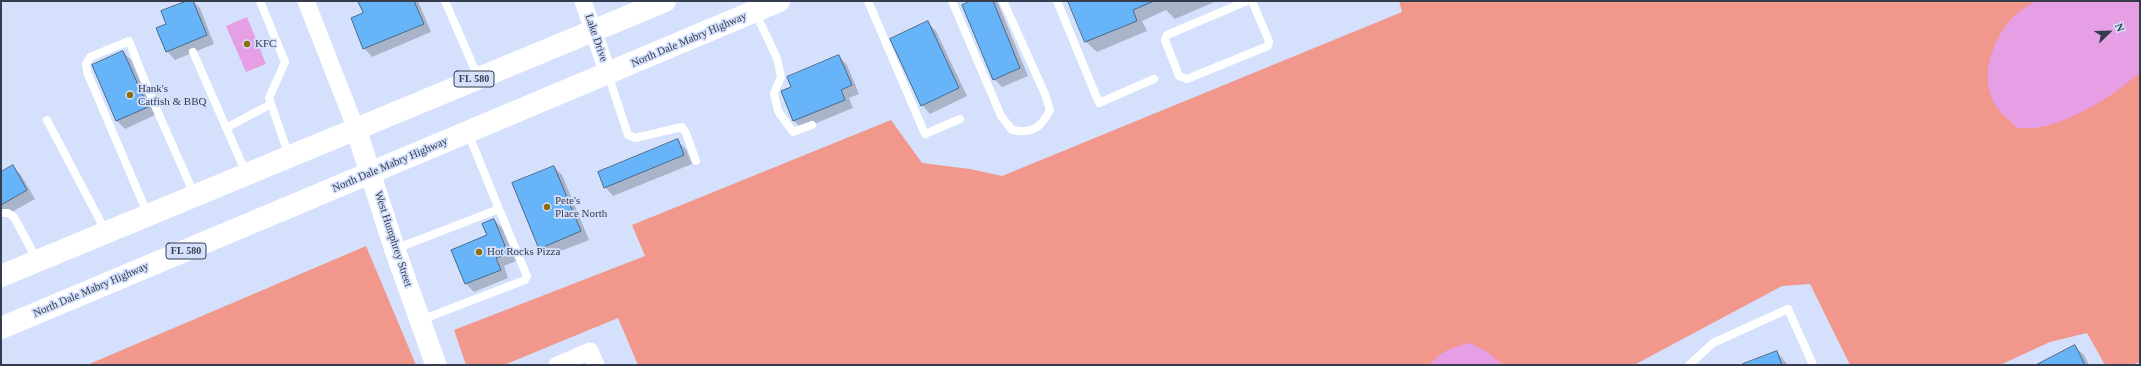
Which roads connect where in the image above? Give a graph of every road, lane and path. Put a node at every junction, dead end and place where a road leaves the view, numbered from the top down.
1 (260, 1) edge
2 (306, 1) edge
3 (445, 1) edge
4 (583, 1) edge
5 (665, 1) edge
6 (779, 1) edge
7 (868, 1) edge
8 (952, 1) edge
9 (1003, 1) edge
10 (1057, 1) edge
11 (1246, 1) edge
12 (1252, 1) edge
13 (755, 11) junction
14 (593, 30) junction
15 (193, 52) dead end
16 (608, 74) junction
17 (478, 78) junction
18 (1154, 79) dead end
19 (271, 104) junction
20 (960, 118) dead end
21 (47, 120) dead end
22 (812, 125) dead end
23 (226, 128) junction
24 (356, 129) junction
25 (468, 133) junction
26 (289, 156) junction
27 (696, 161) dead end
28 (247, 173) junction
29 (371, 174) junction
30 (195, 195) junction
31 (499, 208) junction
32 (1, 213) edge
33 (148, 215) junction
34 (106, 232) junction
35 (395, 250) junction
36 (37, 261) junction
37 (1, 276) edge
38 (420, 320) junction
39 (1, 328) edge
40 (436, 365) edge
41 (557, 365) edge
42 (596, 365) edge
43 (1689, 365) edge
44 (1813, 365) edge

1 - 19 lane
2 - 24 street, West Humphrey Street
3 - 17 lane
4 - 14 street, Lake Drive
5 - 14 main road, FL 580
6 - 13 main road, North Dale Mabry Highway / FL 580
7 - 20 lane
8 - 9 lane
10 - 18 lane
11 - 12 lane
13 - 16 main road, North Dale Mabry Highway / FL 580
13 - 22 lane
14 - 16 street, Lake Drive
14 - 17 main road, FL 580
15 - 23 lane
16 - 25 main road, North Dale Mabry Highway / FL 580
16 - 27 lane
17 - 24 main road, FL 580
19 - 23 lane
19 - 26 lane
21 - 34 lane
23 - 28 lane
24 - 26 main road, FL 580
24 - 29 street, West Humphrey Street
25 - 29 main road, North Dale Mabry Highway / FL 580
25 - 31 lane
26 - 28 main road, FL 580
28 - 30 main road, FL 580
29 - 35 street, West Humphrey Street
29 - 39 main road, North Dale Mabry Highway / FL 580
30 - 33 main road, FL 580
30 - 33 lane
31 - 35 lane
31 - 38 lane
32 - 36 lane
33 - 34 main road, FL 580
34 - 36 main road, FL 580
35 - 38 street, West Humphrey Street
36 - 37 main road, FL 580
38 - 40 street, West Humphrey Street
41 - 42 street
43 - 44 lane

